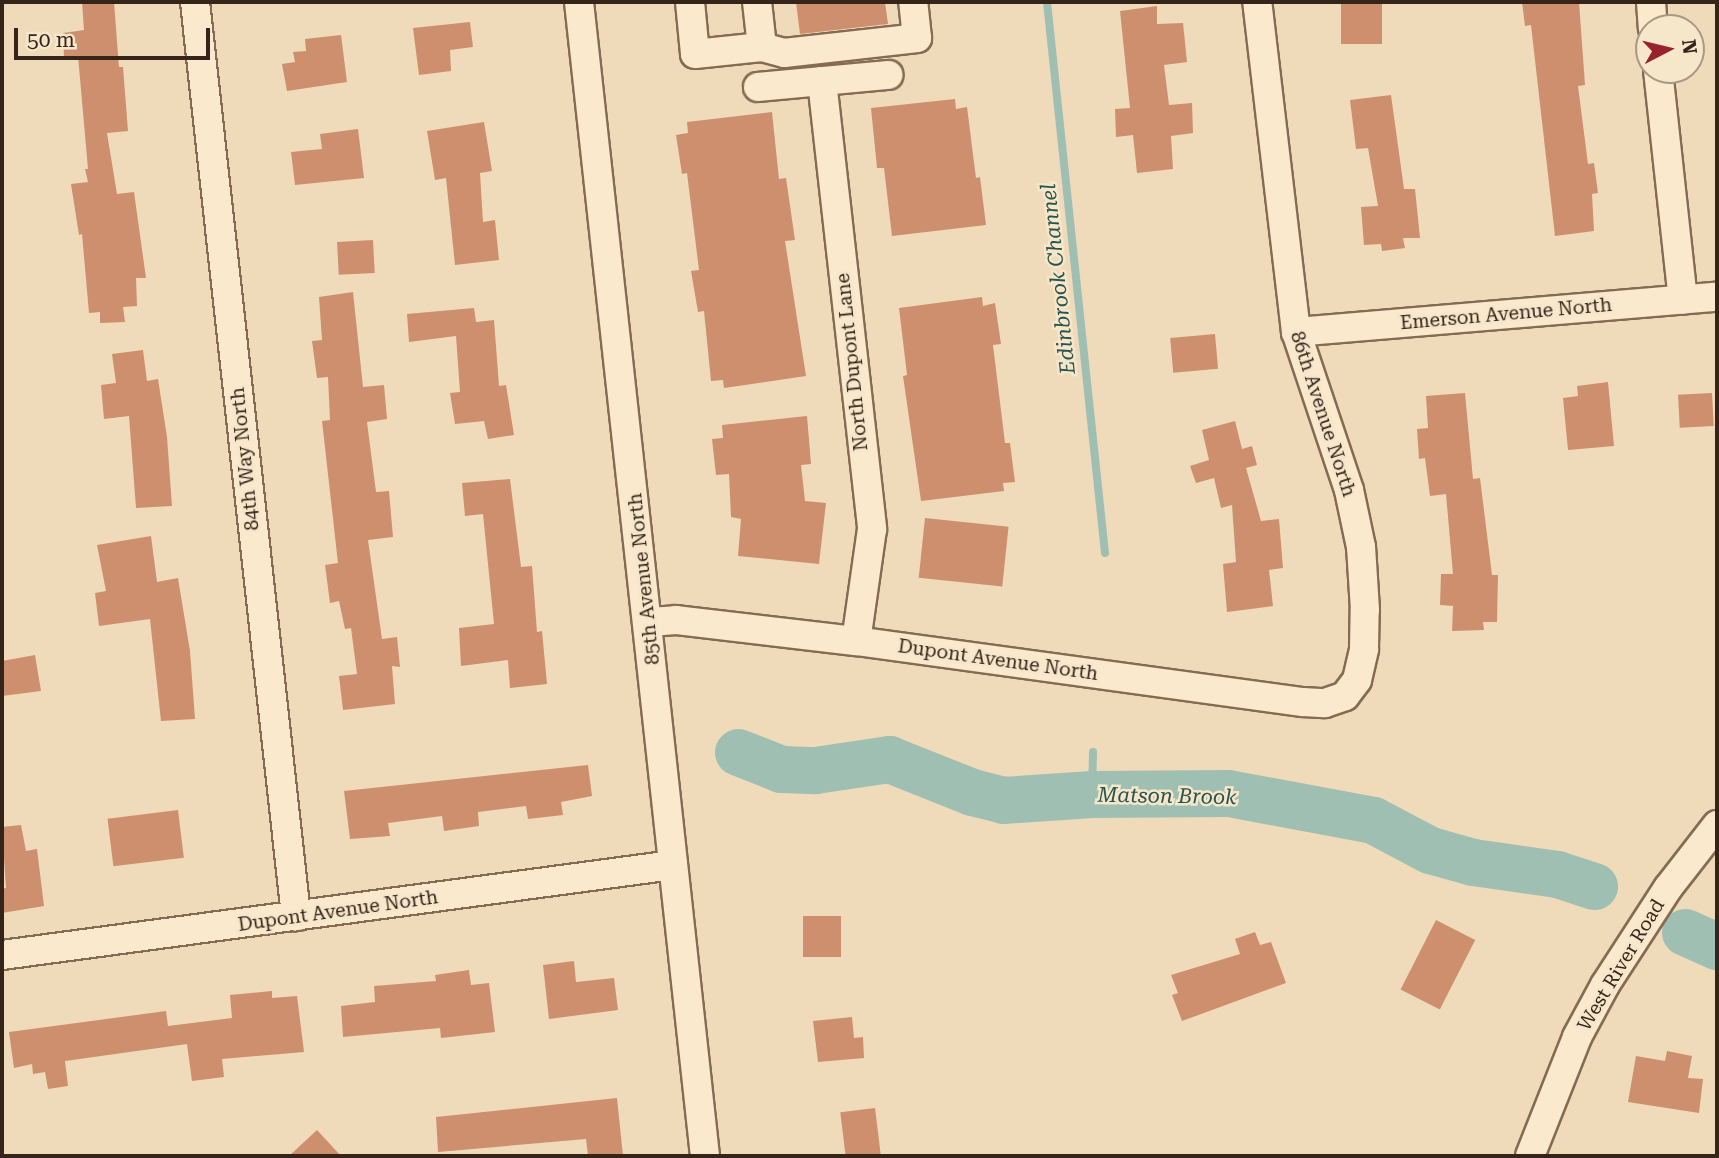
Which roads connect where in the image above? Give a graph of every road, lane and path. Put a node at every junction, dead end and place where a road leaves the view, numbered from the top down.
1 (195, 2) edge
2 (579, 2) edge
3 (690, 2) edge
4 (757, 2) edge
5 (913, 2) edge
6 (1257, 2) edge
7 (762, 47) junction
8 (888, 75) dead end
9 (822, 81) junction
10 (1660, 84) edge
11 (758, 87) dead end
12 (1717, 297) edge
13 (1683, 300) junction
14 (1296, 332) junction
15 (649, 622) junction
16 (856, 641) junction
17 (1345, 696) joint
18 (1717, 825) edge
19 (673, 865) junction
20 (296, 916) junction
21 (2, 956) edge
22 (705, 1156) edge
23 (1530, 1156) edge

1 - 20 street, 84th Way North
2 - 15 street, 85th Avenue North
3 - 7 street
4 - 7 street
5 - 7 street
6 - 14 street, 86th Avenue North
8 - 9 street
9 - 11 street
9 - 16 street, North Dupont Lane
10 - 13 street
12 - 13 street, Emerson Avenue North
13 - 14 street, Emerson Avenue North
14 - 17 street, 86th Avenue North
15 - 16 street, Dupont Avenue North
15 - 19 street, 85th Avenue North
16 - 17 street, Dupont Avenue North
18 - 23 street, West River Road
19 - 20 street, Dupont Avenue North
19 - 22 street, 85th Avenue North
20 - 21 street, Dupont Avenue North

